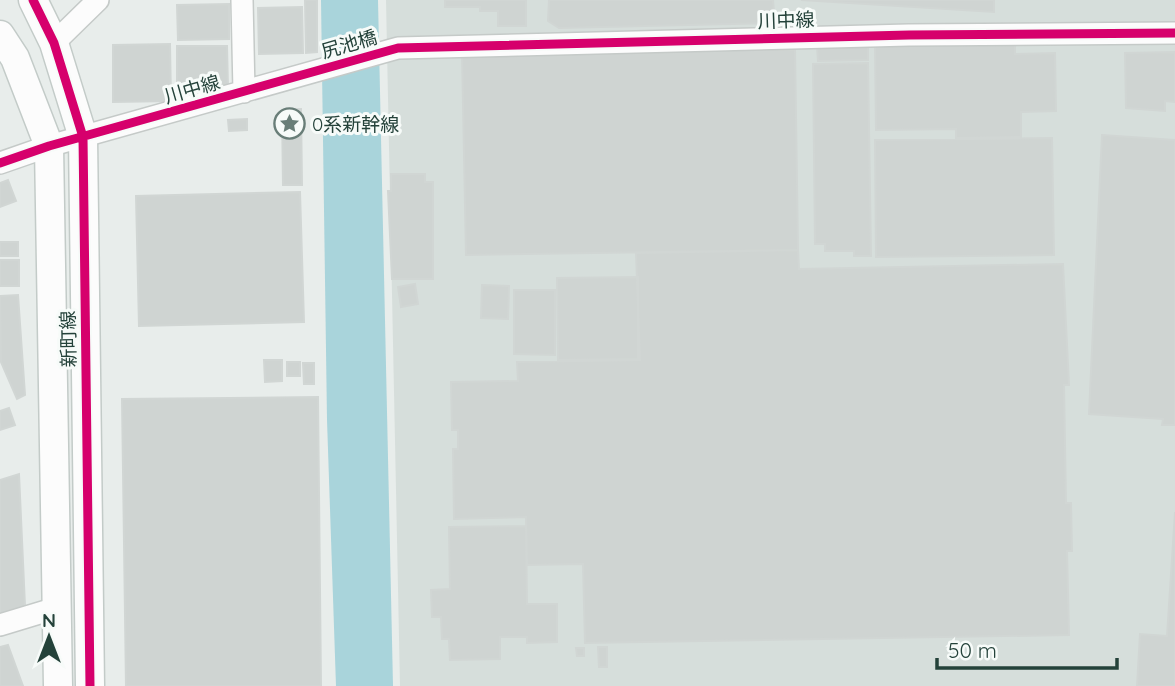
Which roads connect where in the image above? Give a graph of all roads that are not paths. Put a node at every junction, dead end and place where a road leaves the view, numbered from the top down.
1 (33, 0) edge
2 (99, 0) edge
3 (242, 0) edge
4 (1175, 33) edge
5 (0, 35) edge
6 (54, 43) junction
7 (398, 48) joint
8 (310, 74) joint
9 (244, 92) junction
10 (83, 137) junction
11 (49, 146) junction
12 (0, 163) edge
13 (56, 608) junction
14 (0, 625) edge
15 (58, 686) edge
16 (90, 686) edge

1 - 6 street, 新町線
2 - 6 street
3 - 9 street
4 - 7 street, 川中線
5 - 11 street, 新町線
6 - 10 street, 新町線
7 - 8 street, 尻池橋
8 - 9 street, 川中線
9 - 10 street, 川中線
10 - 11 street, 川中線
10 - 16 street, 新町線
11 - 12 street, 川中線
11 - 13 street, 新町線
13 - 14 street
13 - 15 street, 新町線

